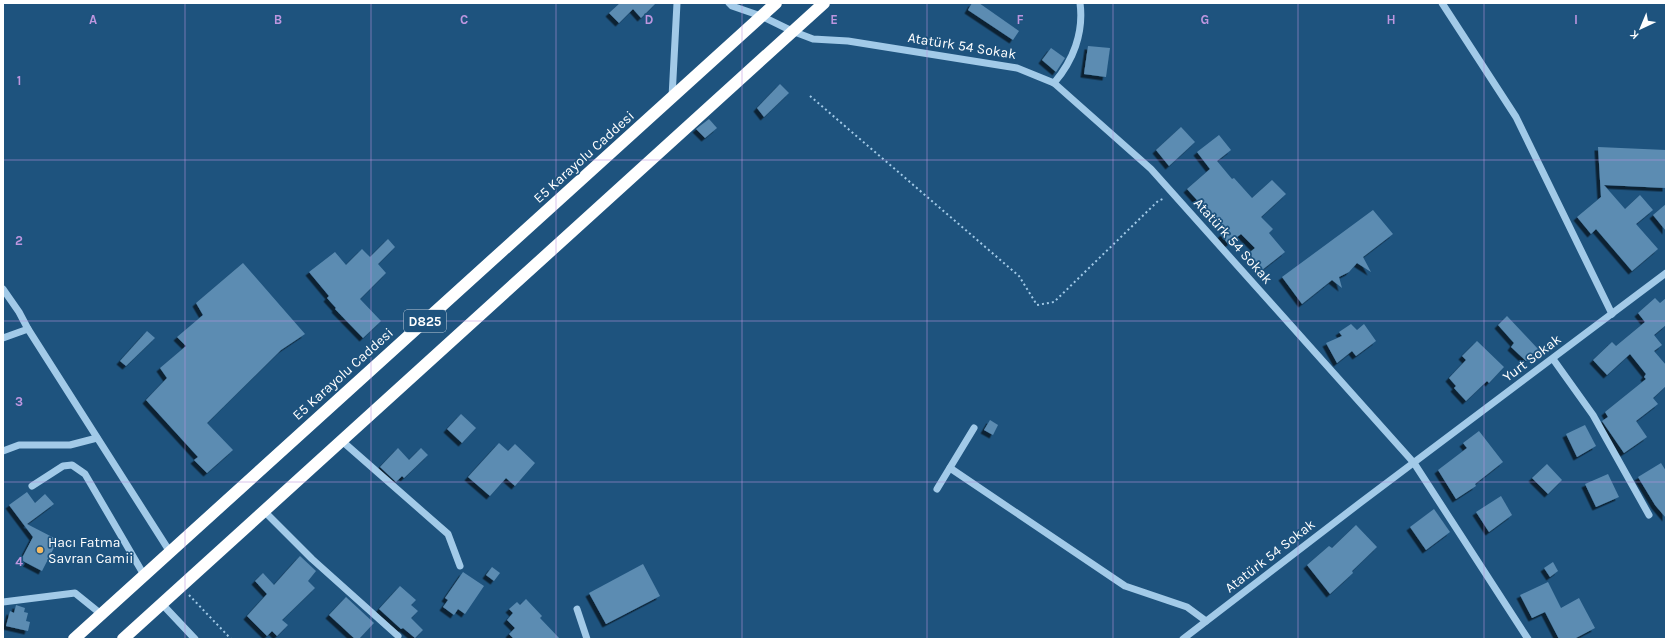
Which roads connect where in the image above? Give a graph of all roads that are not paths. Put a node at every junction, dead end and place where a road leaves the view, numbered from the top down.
1 (677, 3) edge
2 (729, 3) edge
3 (776, 3) edge
4 (824, 3) edge
5 (1080, 3) edge
6 (1442, 3) edge
7 (761, 16) junction
8 (792, 31) junction
9 (1054, 83) junction
10 (672, 97) junction
11 (1666, 273) edge
12 (3, 289) edge
13 (1612, 314) junction
14 (28, 329) junction
15 (3, 338) edge
16 (1553, 359) junction
17 (974, 428) dead end
18 (97, 438) junction
19 (342, 441) junction
20 (3, 451) edge
21 (1414, 463) junction
22 (950, 468) junction
23 (32, 486) dead end
24 (937, 489) dead end
25 (264, 511) junction
26 (1649, 515) dead end
27 (170, 552) junction
28 (460, 566) dead end
29 (144, 575) junction
30 (3, 602) edge
31 (162, 604) junction
32 (577, 609) dead end
33 (101, 614) junction
34 (1206, 622) junction
35 (398, 636) dead end
36 (74, 639) edge
37 (124, 639) edge
38 (195, 639) edge
39 (587, 639) edge
40 (1183, 639) edge
41 (1528, 639) edge

1 - 10 street
2 - 7 street, Atatürk 54 Sokak
3 - 7 highway, E5 Karayolu Caddesi / D825
4 - 8 highway, D825
5 - 9 street
6 - 13 street
7 - 8 street, Atatürk 54 Sokak
7 - 10 highway, E5 Karayolu Caddesi / D825
8 - 9 street, Atatürk 54 Sokak
8 - 19 highway, D825
9 - 21 street, Atatürk 54 Sokak
10 - 27 highway, E5 Karayolu Caddesi / D825
11 - 13 street, Yurt Sokak
12 - 14 street
13 - 16 street, Yurt Sokak
14 - 15 street
14 - 18 street
16 - 21 street, Yurt Sokak
16 - 26 street
17 - 22 street
18 - 20 street
18 - 27 street
19 - 25 highway, D825
19 - 28 street
21 - 34 street, Atatürk 54 Sokak
21 - 41 street
22 - 24 street
22 - 34 street
23 - 29 street
25 - 31 highway, D825
25 - 35 street
27 - 29 highway, E5 Karayolu Caddesi / D825
29 - 33 highway, E5 Karayolu Caddesi / D825
30 - 33 street
31 - 37 highway, D825
31 - 38 street
32 - 39 street
33 - 36 highway, E5 Karayolu Caddesi / D825
34 - 40 street, Atatürk 54 Sokak

